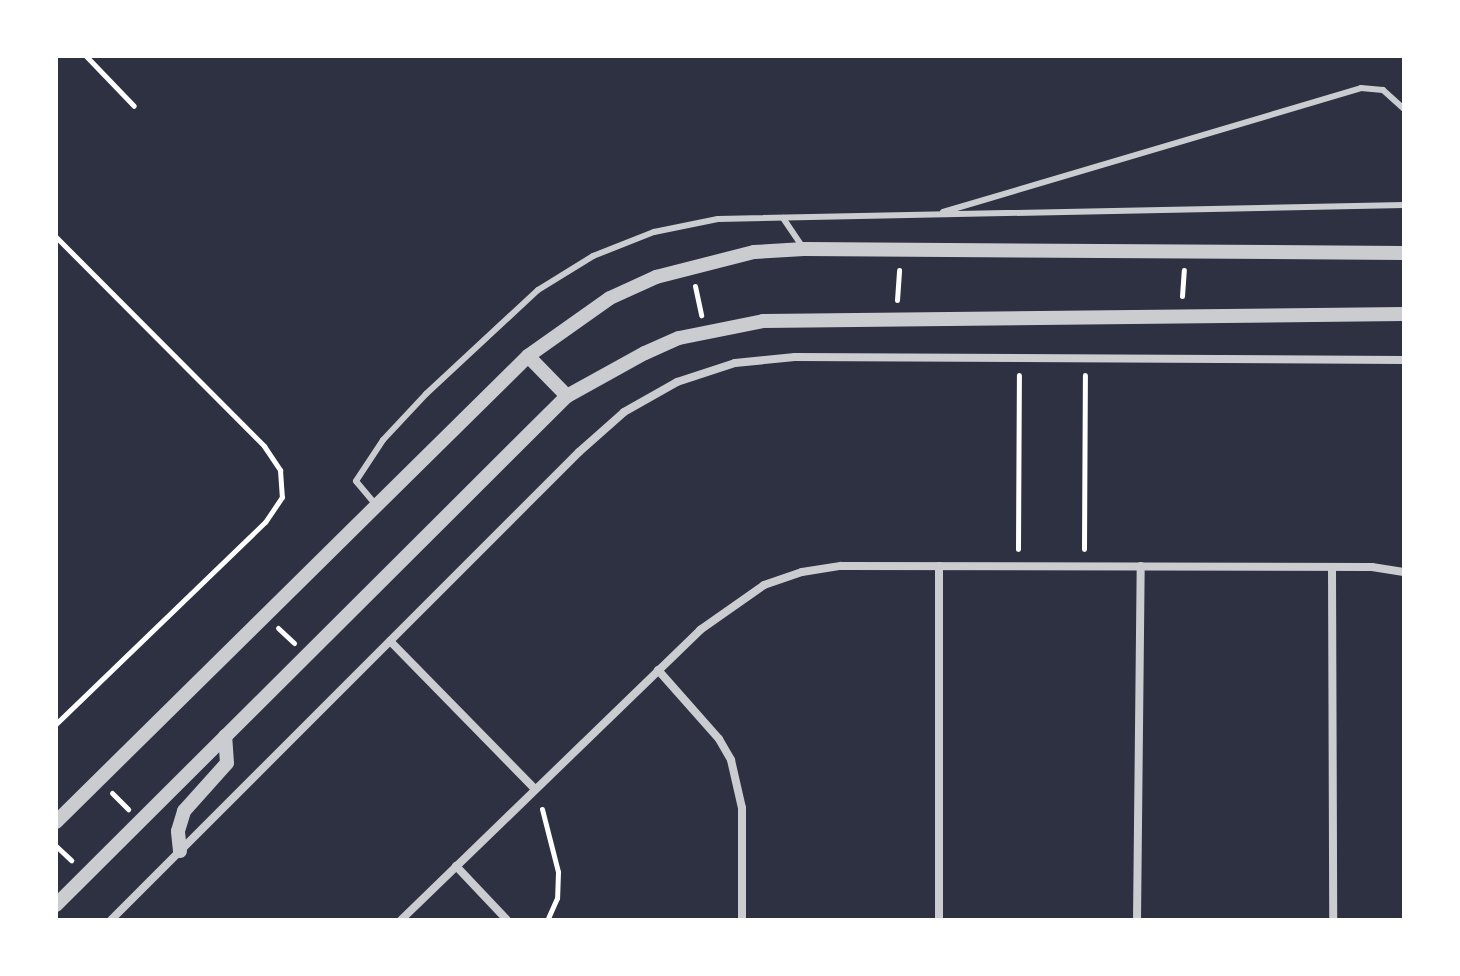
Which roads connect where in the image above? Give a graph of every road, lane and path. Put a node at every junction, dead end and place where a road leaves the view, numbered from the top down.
1 (86, 56) edge
2 (134, 106) dead end
3 (1404, 109) edge
4 (1404, 205) edge
5 (936, 214) junction
6 (783, 218) junction
7 (56, 237) edge
8 (804, 249) junction
9 (900, 249) junction
10 (1185, 251) junction
11 (1404, 253) edge
12 (690, 265) junction
13 (1404, 314) edge
14 (1181, 317) junction
15 (896, 321) junction
16 (705, 332) junction
17 (528, 356) junction
18 (1020, 358) junction
19 (1086, 358) junction
20 (1404, 360) edge
21 (567, 396) junction
22 (376, 505) junction
23 (939, 566) junction
24 (1018, 566) junction
25 (1141, 566) junction
26 (1084, 567) junction
27 (1332, 567) junction
28 (1404, 572) edge
29 (265, 615) junction
30 (390, 641) junction
31 (306, 655) junction
32 (658, 670) junction
33 (56, 724) edge
34 (225, 736) junction
35 (98, 780) junction
36 (535, 789) junction
37 (140, 821) junction
38 (56, 822) edge
39 (180, 851) junction
40 (456, 866) junction
41 (56, 905) edge
42 (111, 920) edge
43 (401, 920) edge
44 (507, 920) edge
45 (547, 920) edge
46 (742, 920) edge
47 (939, 920) edge
48 (1137, 920) edge
49 (1333, 920) edge

1 - 2 path
3 - 5 lane
4 - 5 lane
5 - 6 lane
6 - 8 lane
6 - 22 lane
7 - 33 path
8 - 9 street
8 - 12 street
9 - 10 street
9 - 15 path
10 - 11 street
10 - 14 path
12 - 16 path
12 - 17 street
13 - 14 street
14 - 15 street
15 - 16 street
16 - 21 street
17 - 21 street
17 - 22 street
18 - 19 street
18 - 24 path
18 - 30 street
19 - 20 street
19 - 26 path
21 - 31 street
22 - 29 street
23 - 24 street
23 - 32 street
23 - 47 street
24 - 26 street
25 - 26 street
25 - 27 street
25 - 48 street
27 - 28 street
27 - 49 street
29 - 31 path
29 - 35 street
30 - 36 street
30 - 39 street
31 - 34 street
32 - 36 street
32 - 46 street
34 - 37 street
34 - 39 street
35 - 37 path
35 - 38 street
36 - 40 street
36 - 45 path
37 - 41 street
39 - 42 street
40 - 43 street
40 - 44 street

